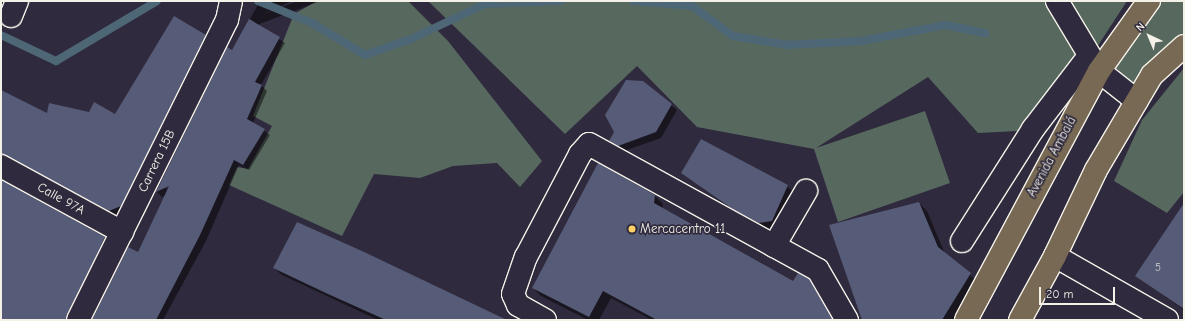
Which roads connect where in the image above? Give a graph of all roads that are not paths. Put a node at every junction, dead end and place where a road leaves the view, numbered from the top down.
1 (1057, 1) edge
2 (1149, 1) edge
3 (229, 10) edge
4 (1184, 46) edge
5 (1094, 63) junction
6 (1137, 101) junction
7 (1, 166) edge
8 (806, 191) dead end
9 (122, 232) junction
10 (962, 241) dead end
11 (774, 246) junction
12 (1056, 256) junction
13 (78, 320) edge
14 (544, 320) edge
15 (847, 320) edge
16 (966, 320) edge
17 (1020, 320) edge
18 (1167, 320) edge

1 - 5 street
2 - 5 main road, Avenida Ambalá
3 - 9 street, Carrera 15B
4 - 6 main road
5 - 6 street
5 - 10 street
5 - 16 main road, Avenida Ambalá
6 - 12 main road
7 - 9 street, Calle 97A
8 - 11 street
9 - 13 street, Carrera 15B
11 - 14 street
11 - 15 street
12 - 17 main road
12 - 18 street

